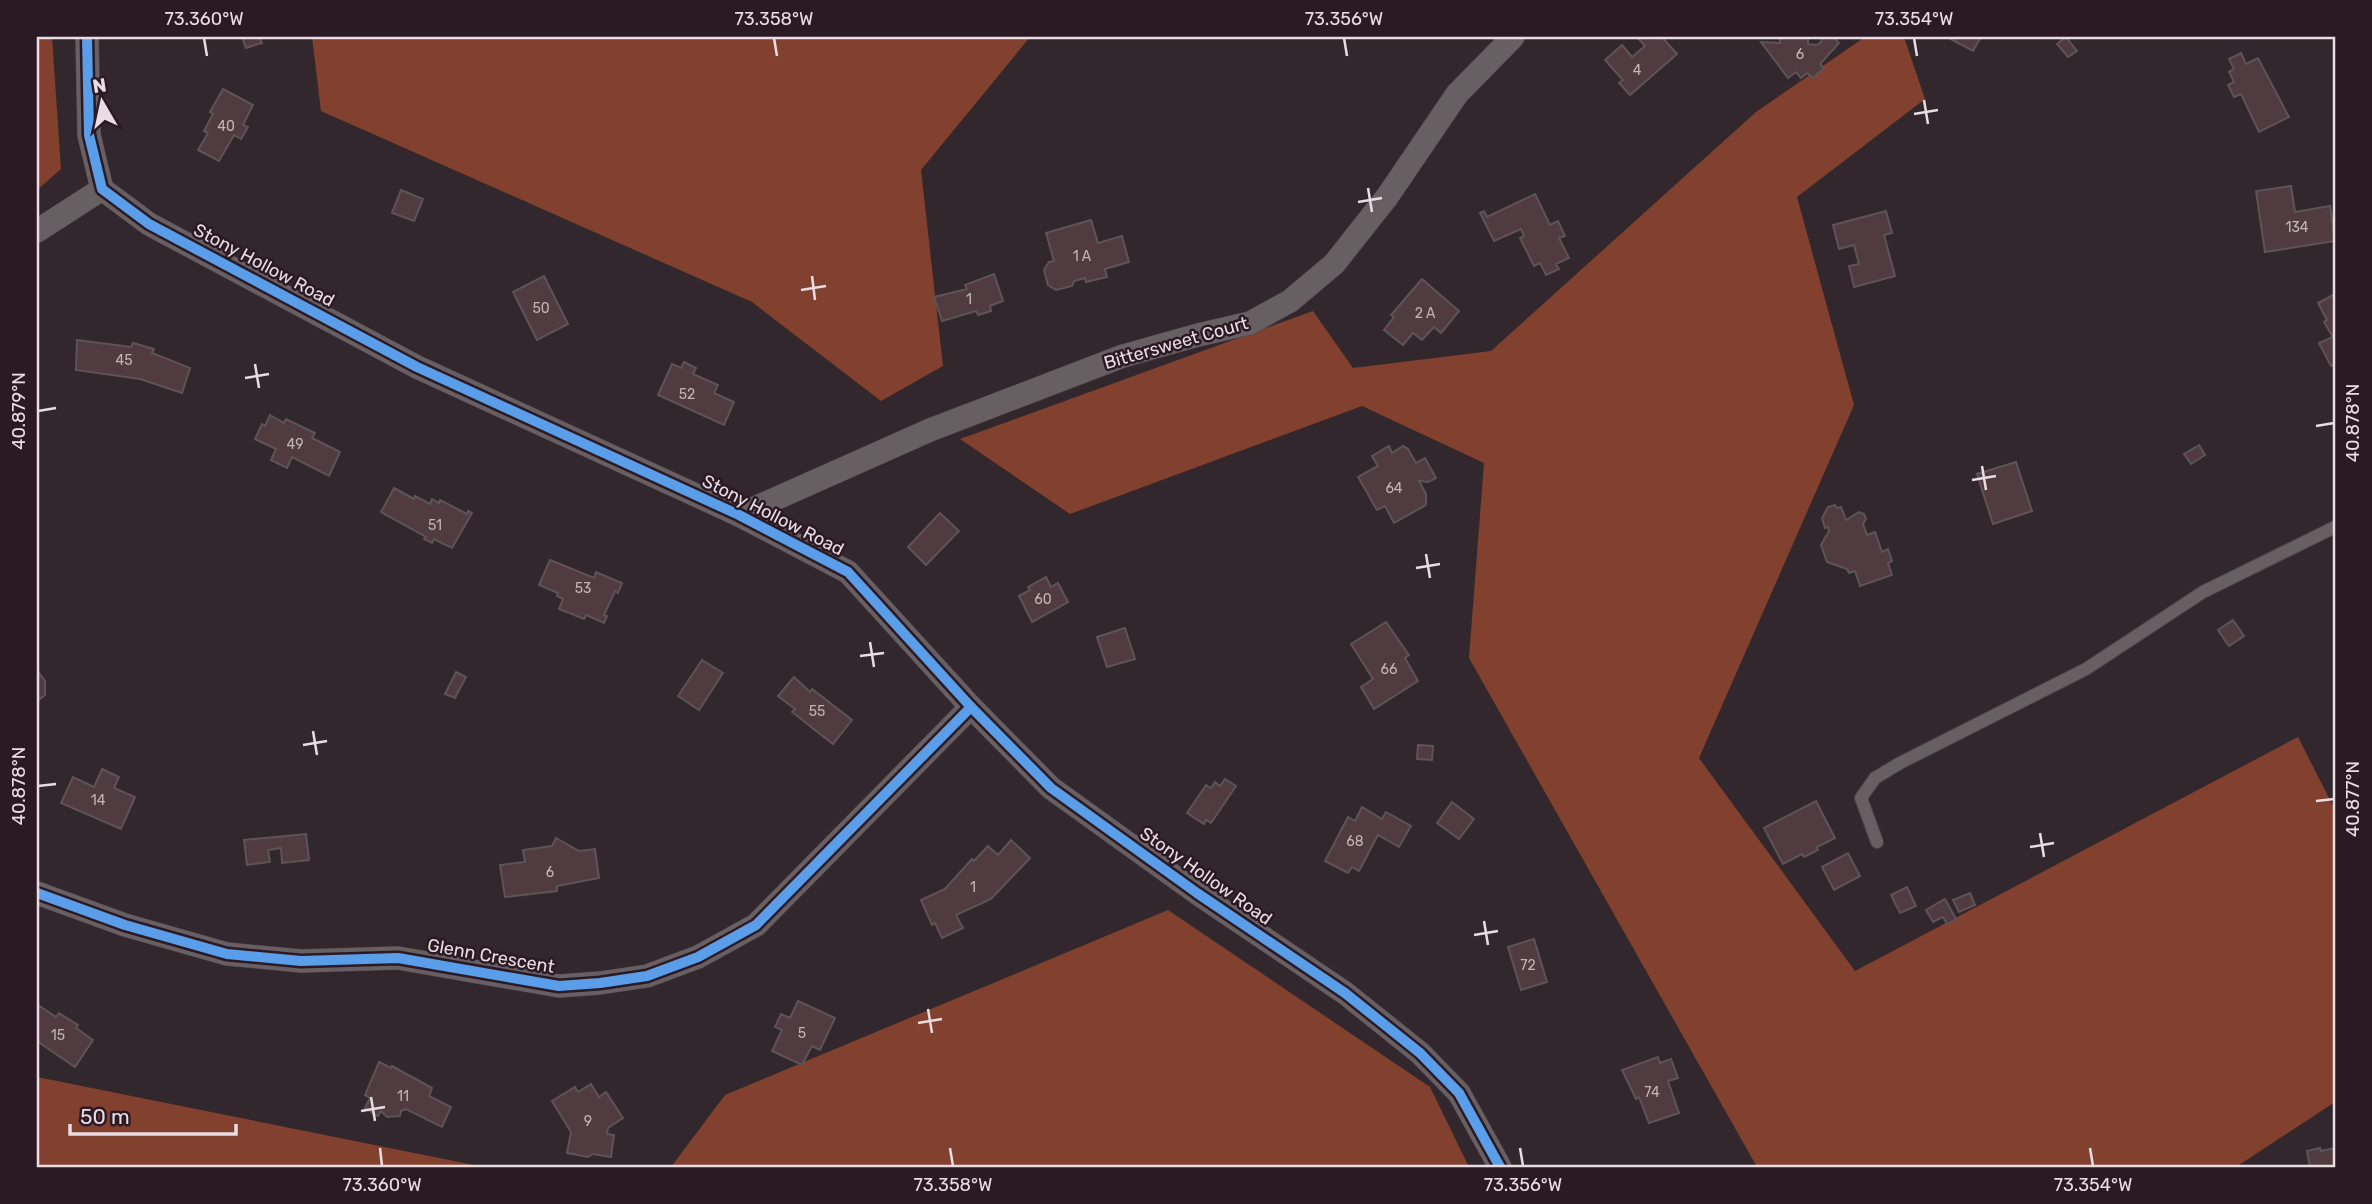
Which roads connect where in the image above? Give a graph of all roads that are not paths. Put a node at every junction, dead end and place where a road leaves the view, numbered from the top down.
1 (87, 37) edge
2 (1513, 37) edge
3 (102, 188) junction
4 (37, 231) edge
5 (739, 515) junction
6 (2335, 527) edge
7 (971, 707) junction
8 (1877, 842) dead end
9 (37, 893) edge
10 (1500, 1167) edge

1 - 3 street
2 - 5 street, Bittersweet Court
3 - 4 street
3 - 5 street, Stony Hollow Road
5 - 7 street, Stony Hollow Road
6 - 8 lane
7 - 9 street, Glenn Crescent
7 - 10 street, Stony Hollow Road

